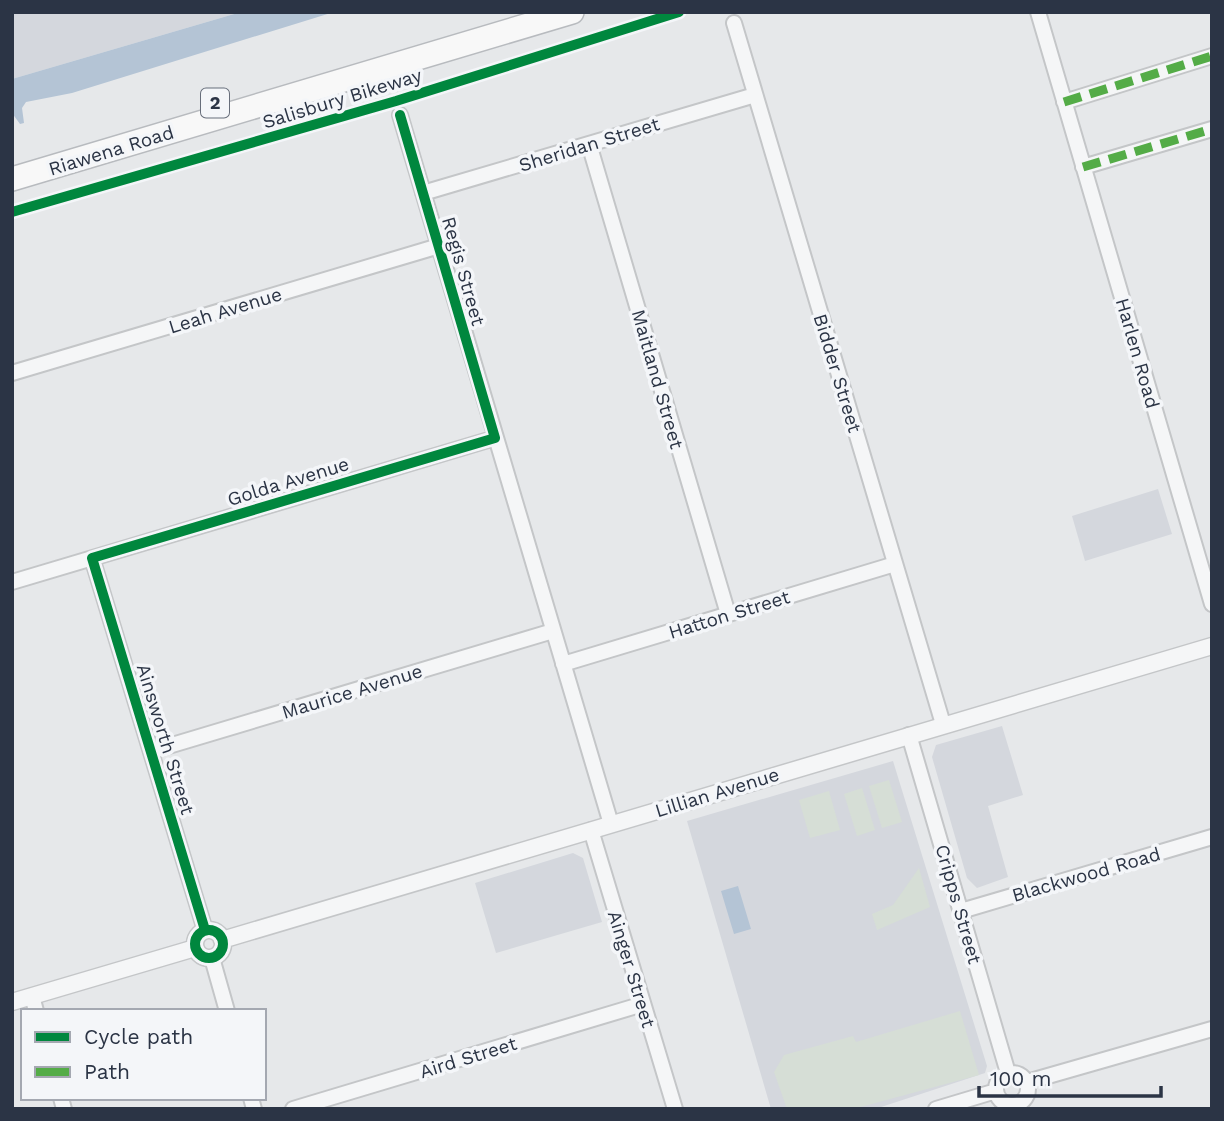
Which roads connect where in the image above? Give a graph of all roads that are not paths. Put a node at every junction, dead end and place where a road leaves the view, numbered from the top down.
1 (517, 12) edge
2 (572, 12) edge
3 (1038, 12) edge
4 (734, 23) dead end
5 (1212, 56) edge
6 (755, 95) junction
7 (1064, 102) junction
8 (400, 115) dead end
9 (1212, 129) edge
10 (589, 144) junction
11 (12, 164) edge
12 (1083, 167) junction
13 (12, 179) edge
14 (423, 193) junction
15 (439, 246) junction
16 (12, 373) edge
17 (495, 438) junction
18 (92, 558) junction
19 (895, 564) junction
20 (12, 582) edge
21 (1212, 604) edge
22 (728, 614) junction
23 (553, 631) junction
24 (1212, 646) edge
25 (563, 664) junction
26 (943, 724) junction
27 (909, 734) junction
28 (152, 751) junction
29 (611, 824) junction
30 (591, 830) junction
31 (1212, 837) edge
32 (961, 911) junction
33 (205, 930) junction
34 (222, 940) junction
35 (195, 948) junction
36 (212, 958) junction
37 (12, 1002) edge
38 (34, 1003) edge
39 (643, 1004) junction
40 (226, 1009) edge
41 (1212, 1029) edge
42 (1008, 1073) junction
43 (1027, 1082) junction
44 (996, 1091) junction
45 (1018, 1106) edge
46 (293, 1109) edge
47 (675, 1109) edge
48 (936, 1109) edge

1 - 11 highway, Riawena Road / 2
2 - 13 highway, Riawena Road / 2
3 - 7 street, Harlen Road
4 - 6 street, Bidder Street
5 - 7 street
6 - 10 street, Sheridan Street
6 - 19 street, Bidder Street
7 - 12 street, Harlen Road
8 - 14 street, Regis Street
9 - 12 street
10 - 14 street, Sheridan Street
10 - 22 street, Maitland Street
12 - 21 street, Harlen Road
14 - 15 street, Regis Street
15 - 16 street, Leah Avenue
15 - 17 street, Regis Street
17 - 18 street, Golda Avenue
17 - 23 street, Regis Street
18 - 20 street, Golda Avenue
18 - 28 street, Ainsworth Street
19 - 22 street, Hatton Street
19 - 26 street, Bidder Street
22 - 25 street, Hatton Street
23 - 25 street, Regis Street
23 - 28 street, Maurice Avenue
24 - 26 street, Lillian Avenue
25 - 29 street, Regis Street
26 - 27 street, Lillian Avenue
27 - 29 street, Lillian Avenue
27 - 32 street, Cripps Street
28 - 33 street, Ainsworth Street
29 - 30 street, Lillian Avenue
30 - 34 street, Lillian Avenue
30 - 39 street, Ainger Street
31 - 32 street, Blackwood Road
32 - 42 street, Cripps Street
33 - 34 street
33 - 35 street
34 - 36 street
35 - 36 street
35 - 38 street
36 - 40 street
37 - 38 street
39 - 46 street, Aird Street
39 - 47 street, Ainger Street
41 - 43 street
42 - 43 street
42 - 44 street
43 - 45 street
44 - 45 street
44 - 48 street

